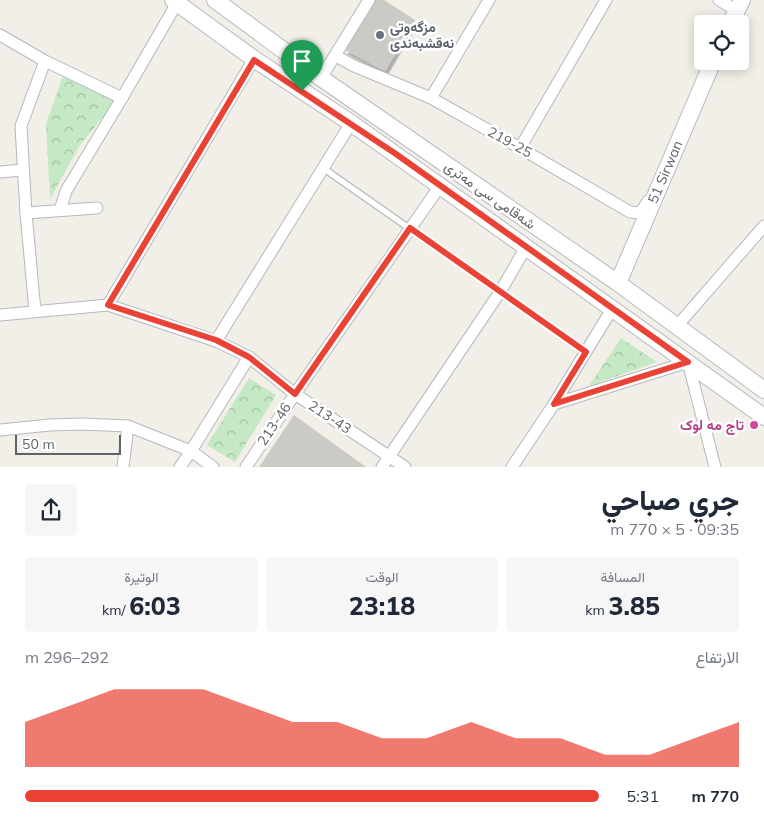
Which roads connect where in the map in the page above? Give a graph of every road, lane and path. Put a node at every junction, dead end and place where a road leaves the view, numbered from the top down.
1 (215, 0) edge
2 (369, 0) edge
3 (489, 0) edge
4 (606, 0) edge
5 (719, 0) edge
6 (175, 1) edge
7 (736, 11) edge
8 (0, 35) edge
9 (336, 56) junction
10 (254, 60) junction
11 (45, 61) junction
12 (709, 70) edge
13 (321, 78) junction
14 (122, 98) junction
15 (431, 98) junction
16 (351, 123) junction
17 (520, 148) junction
18 (323, 168) junction
19 (23, 170) junction
20 (0, 172) edge
21 (665, 174) junction
22 (440, 186) junction
23 (97, 208) dead end
24 (60, 210) junction
25 (26, 213) junction
26 (764, 226) edge
27 (410, 228) junction
28 (526, 247) junction
29 (618, 283) junction
30 (500, 292) junction
31 (108, 305) junction
32 (612, 309) junction
33 (35, 311) junction
34 (0, 314) edge
35 (677, 326) junction
36 (216, 340) junction
37 (586, 352) junction
38 (249, 357) junction
39 (688, 362) junction
40 (764, 390) edge
41 (295, 394) junction
42 (554, 404) junction
43 (764, 416) edge
44 (128, 426) junction
45 (0, 430) edge
46 (191, 451) junction
47 (390, 455) junction
48 (123, 466) edge
49 (180, 466) edge
50 (213, 466) edge
51 (246, 466) edge
52 (382, 466) edge
53 (406, 466) edge
54 (512, 466) edge
55 (715, 466) edge

1 - 13 main road, شەقامی سی مەتری
2 - 9 street
3 - 15 street
4 - 17 street
5 - 7 street
6 - 10 main road, شەقامی سی مەتری
6 - 14 street
8 - 11 street
9 - 13 street
9 - 15 street, 219-25
10 - 16 main road, شەقامی سی مەتری
10 - 31 street
11 - 14 street
11 - 19 street
12 - 21 main road, 51 Sirwan
13 - 29 main road, شەقامی سی مەتری
14 - 24 street
15 - 17 street, 219-25
16 - 18 street
16 - 22 main road, شەقامی سی مەتری
17 - 21 street, 219-25
18 - 27 lane
18 - 36 street
19 - 20 street
19 - 25 street
21 - 29 main road, 51 Sirwan
22 - 27 street, 213-46
22 - 28 main road, شەقامی سی مەتری
23 - 24 street
24 - 25 street
25 - 33 street
26 - 35 street
27 - 30 lane
27 - 41 street, 213-46
28 - 30 street
28 - 32 main road, شەقامی سی مەتری
29 - 35 main road, شەقامی سی مەتری
30 - 37 lane
30 - 47 street
31 - 33 street, 213-43
31 - 36 street, 213-43
32 - 37 street
32 - 39 main road, شەقامی سی مەتری
33 - 34 street, 213-43
35 - 40 main road, شەقامی سی مەتری
36 - 38 street, 213-43
37 - 42 street
38 - 41 street, 213-43
38 - 46 street
39 - 42 street
39 - 43 main road, شەقامی سی مەتری
39 - 55 street
41 - 47 street, 213-43
41 - 51 street, 213-46
42 - 54 street
44 - 45 street
44 - 46 street
44 - 48 street
46 - 49 street
46 - 50 street
47 - 52 street
47 - 53 street, 213-43

